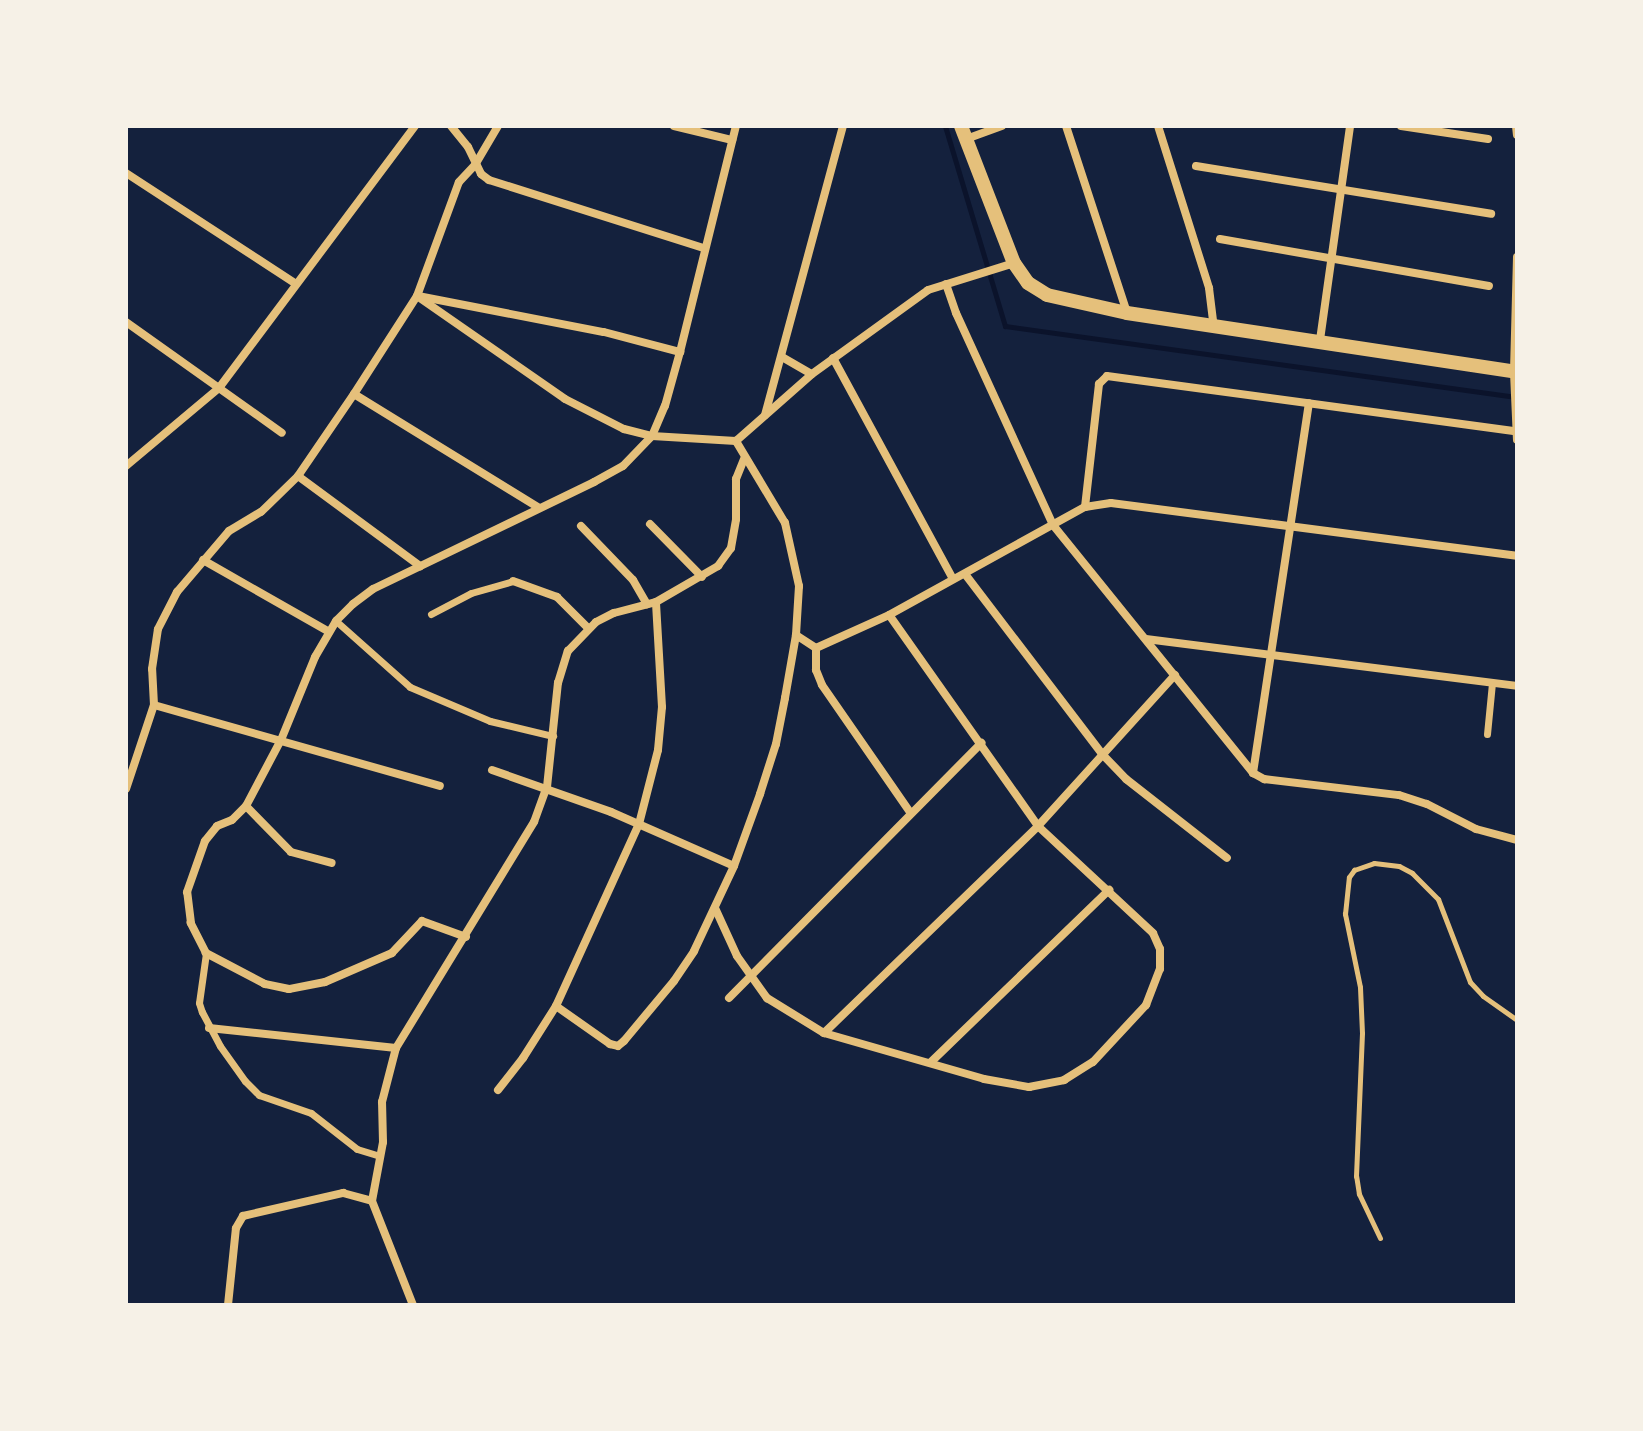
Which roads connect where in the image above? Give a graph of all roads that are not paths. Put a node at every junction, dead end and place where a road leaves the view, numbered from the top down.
1 (415, 126) edge
2 (451, 126) edge
3 (498, 126) edge
4 (674, 126) edge
5 (736, 126) edge
6 (843, 126) edge
7 (1002, 126) edge
8 (1066, 126) edge
9 (1158, 126) edge
10 (1350, 126) edge
11 (1401, 126) edge
12 (1516, 126) edge
13 (963, 132) edge
14 (1517, 135) edge
15 (1488, 139) dead end
16 (732, 140) junction
17 (475, 165) junction
18 (1196, 166) dead end
19 (126, 173) edge
20 (1339, 190) junction
21 (1491, 214) dead end
22 (1220, 239) dead end
23 (703, 248) junction
24 (1330, 256) junction
25 (1517, 257) edge
26 (1014, 263) junction
27 (295, 283) junction
28 (946, 284) junction
29 (1489, 286) dead end
30 (417, 296) junction
31 (1127, 313) junction
32 (126, 322) edge
33 (1214, 326) junction
34 (1320, 340) junction
35 (680, 352) junction
36 (782, 357) junction
37 (833, 358) junction
38 (812, 374) junction
39 (1515, 377) edge
40 (219, 388) junction
41 (354, 394) junction
42 (1309, 403) junction
43 (765, 415) junction
44 (282, 433) dead end
45 (1516, 435) edge
46 (652, 436) junction
47 (736, 441) junction
48 (744, 459) junction
49 (126, 466) edge
50 (298, 476) junction
51 (538, 507) junction
52 (1085, 507) junction
53 (650, 524) dead end
54 (1053, 525) junction
55 (1291, 525) junction
56 (581, 526) dead end
57 (1517, 556) edge
58 (203, 560) junction
59 (420, 566) junction
60 (965, 574) junction
61 (702, 577) junction
62 (953, 579) junction
63 (513, 581) joint
64 (652, 603) junction
65 (431, 614) dead end
66 (889, 615) junction
67 (336, 621) junction
68 (588, 628) junction
69 (329, 632) junction
70 (796, 635) junction
71 (1146, 639) junction
72 (816, 648) junction
73 (1271, 653) junction
74 (1175, 675) junction
75 (1492, 683) junction
76 (1517, 686) edge
77 (154, 705) junction
78 (1487, 734) dead end
79 (553, 736) junction
80 (281, 740) junction
81 (981, 743) junction
82 (1102, 754) junction
83 (492, 770) dead end
84 (1253, 773) junction
85 (440, 786) dead end
86 (547, 787) junction
87 (126, 789) edge
88 (246, 806) junction
89 (910, 812) junction
90 (639, 824) junction
91 (1038, 826) junction
92 (1517, 840) edge
93 (1227, 858) dead end
94 (332, 863) dead end
95 (734, 866) junction
96 (1109, 890) junction
97 (715, 908) junction
98 (466, 937) junction
99 (206, 953) junction
100 (749, 976) junction
101 (729, 998) dead end
102 (556, 1006) junction
103 (1517, 1020) edge
104 (209, 1028) junction
105 (824, 1033) junction
106 (396, 1048) junction
107 (931, 1062) junction
108 (498, 1090) dead end
109 (380, 1156) junction
110 (372, 1201) junction
111 (1380, 1238) dead end
112 (228, 1305) edge
113 (413, 1305) edge

1 - 27 street
2 - 17 street
3 - 17 street
4 - 16 street
5 - 16 street
6 - 36 street
7 - 13 street
8 - 31 street
9 - 33 street
10 - 20 street
11 - 15 street
12 - 14 street
13 - 26 main road
16 - 23 street
17 - 23 street
17 - 30 street
18 - 20 street
19 - 27 street
20 - 21 street
20 - 24 street
22 - 24 street
23 - 35 street
24 - 29 street
24 - 34 street
25 - 39 street
26 - 28 street
26 - 31 main road
27 - 40 street
28 - 37 street
28 - 54 street
30 - 35 street
30 - 41 street
30 - 46 street
31 - 33 main road
32 - 40 street
33 - 34 main road
34 - 39 main road
35 - 46 street
36 - 38 street
36 - 43 street
37 - 38 street
37 - 62 street
38 - 43 street
39 - 45 street
40 - 44 street
40 - 49 street
41 - 50 street
41 - 51 street
42 - 45 street
42 - 52 street
42 - 55 street
43 - 47 street
46 - 47 street
46 - 51 street
47 - 48 street
48 - 61 street
48 - 70 street
50 - 58 street
50 - 59 street
51 - 59 street
52 - 54 street
52 - 55 street
53 - 61 street
54 - 60 street
54 - 71 street
55 - 57 street
55 - 73 street
56 - 64 street
58 - 69 street
58 - 77 street
59 - 67 street
60 - 62 street
60 - 82 street
61 - 64 street
62 - 66 street
63 - 65 street
63 - 68 street
64 - 68 street
64 - 90 street
66 - 72 street
66 - 81 street
67 - 69 street
67 - 79 street
68 - 79 street
69 - 80 street
70 - 72 street
70 - 95 street
71 - 73 street
71 - 74 street
72 - 89 street
73 - 75 street
73 - 84 street
74 - 82 street
74 - 84 street
75 - 76 street
75 - 78 street
77 - 80 street
77 - 87 street
79 - 86 street
80 - 85 street
80 - 88 street
81 - 89 street
81 - 91 street
82 - 91 street
82 - 93 street
83 - 86 street
84 - 92 street
86 - 90 street
86 - 98 street
88 - 94 street
88 - 99 street
89 - 100 street
90 - 95 street
90 - 102 street
91 - 96 street
91 - 105 street
95 - 97 street
96 - 107 street
96 - 107 street
97 - 100 street
97 - 102 street
98 - 99 street
98 - 106 street
99 - 104 street
100 - 101 street
100 - 105 street
102 - 108 street
103 - 111 lane
104 - 106 street
104 - 109 street
105 - 107 street
106 - 109 street
109 - 110 street
110 - 112 street
110 - 113 street

